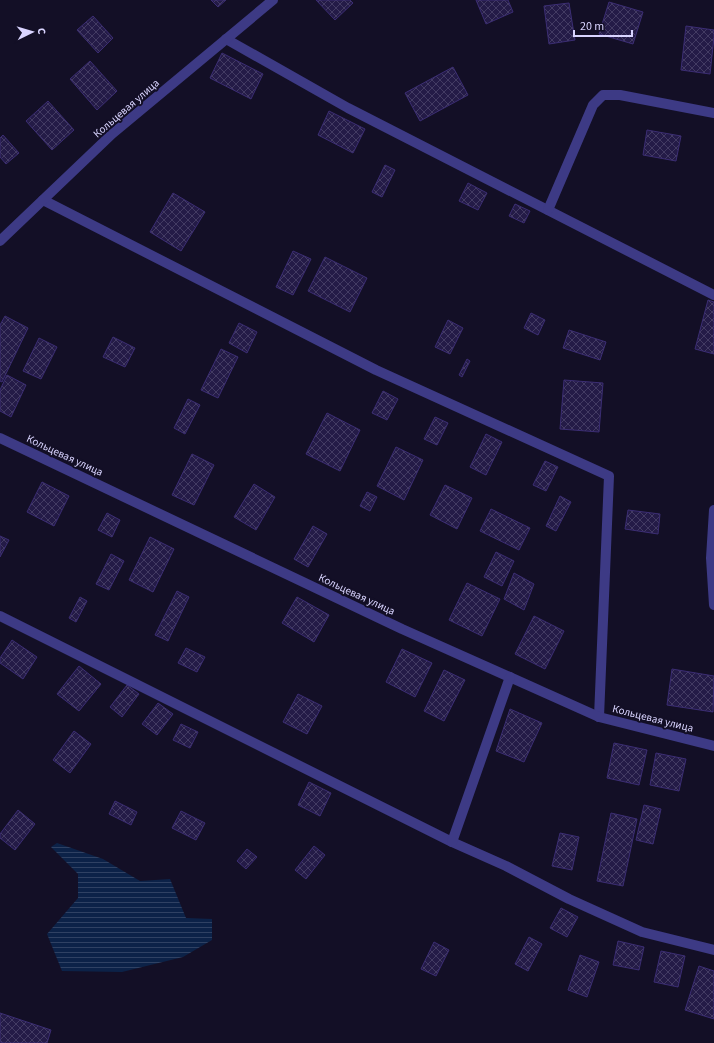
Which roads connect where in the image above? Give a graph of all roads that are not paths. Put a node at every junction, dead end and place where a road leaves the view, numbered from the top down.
1 (273, 0) edge
2 (226, 39) junction
3 (714, 113) edge
4 (43, 200) junction
5 (548, 210) junction
6 (0, 241) edge
7 (714, 295) edge
8 (0, 438) edge
9 (714, 511) edge
10 (714, 605) edge
11 (0, 616) edge
12 (510, 677) junction
13 (598, 717) junction
14 (714, 746) edge
15 (452, 842) junction
16 (714, 950) edge

1 - 2 street, Кольцевая улица
2 - 4 street, Кольцевая улица
2 - 5 street
3 - 5 street
4 - 6 street, Кольцевая улица
4 - 13 street
5 - 7 street
8 - 12 street, Кольцевая улица
9 - 10 street
11 - 15 street
12 - 13 street, Кольцевая улица
12 - 15 street
13 - 14 street, Кольцевая улица
15 - 16 street

